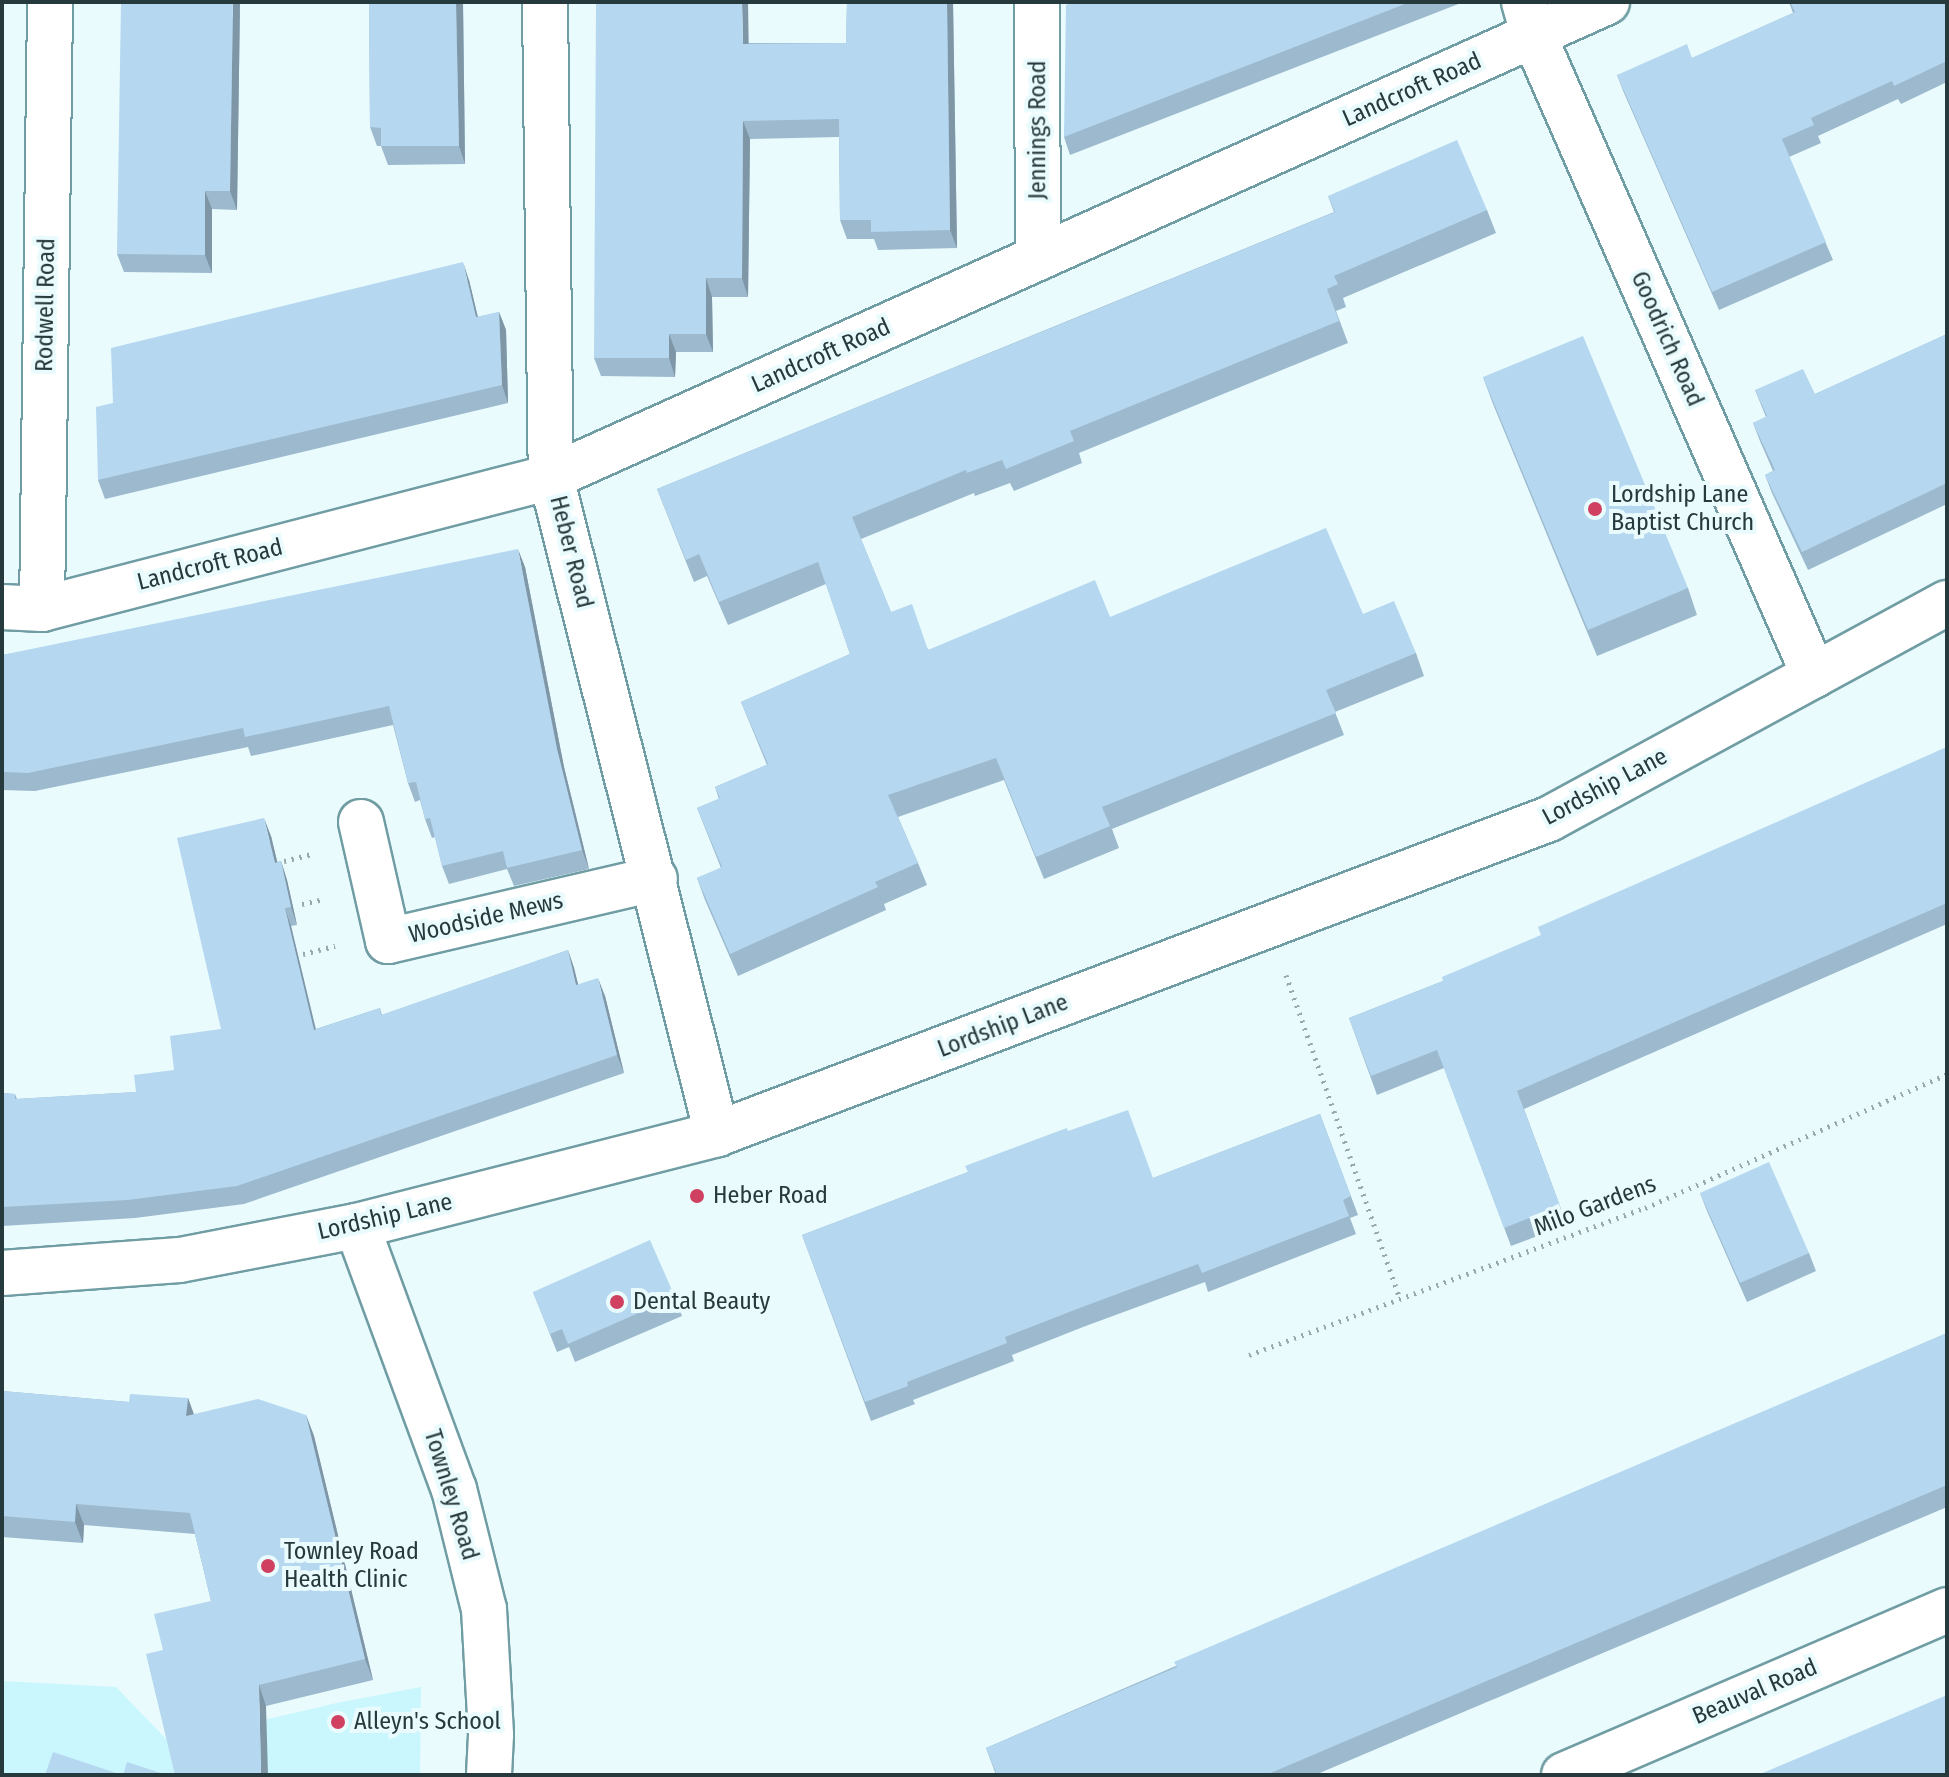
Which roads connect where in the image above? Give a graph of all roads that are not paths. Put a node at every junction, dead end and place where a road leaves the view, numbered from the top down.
1 (50, 2) edge
2 (545, 2) edge
3 (1037, 2) edge
4 (1607, 2) edge
5 (1529, 19) edge
6 (1038, 258) junction
7 (551, 477) junction
8 (1947, 603) edge
9 (22, 608) edge
10 (1814, 675) junction
11 (361, 822) dead end
12 (655, 879) junction
13 (717, 1134) junction
14 (357, 1226) junction
15 (2, 1273) edge
16 (1947, 1610) edge
17 (489, 1775) edge
18 (1564, 1775) edge

1 - 9 street, Rodwell Road
2 - 7 street, Heber Road
3 - 6 street, Jennings Road
4 - 5 street, Landcroft Road
5 - 6 street, Landcroft Road
5 - 10 street, Goodrich Road
6 - 7 street, Landcroft Road
7 - 9 street, Landcroft Road
7 - 12 street, Heber Road
8 - 10 street, Lordship Lane
10 - 13 street, Lordship Lane
11 - 12 street, Woodside Mews
12 - 13 street, Heber Road
13 - 14 street, Lordship Lane
14 - 15 street, Lordship Lane
14 - 17 street, Townley Road
16 - 18 street, Beauval Road

